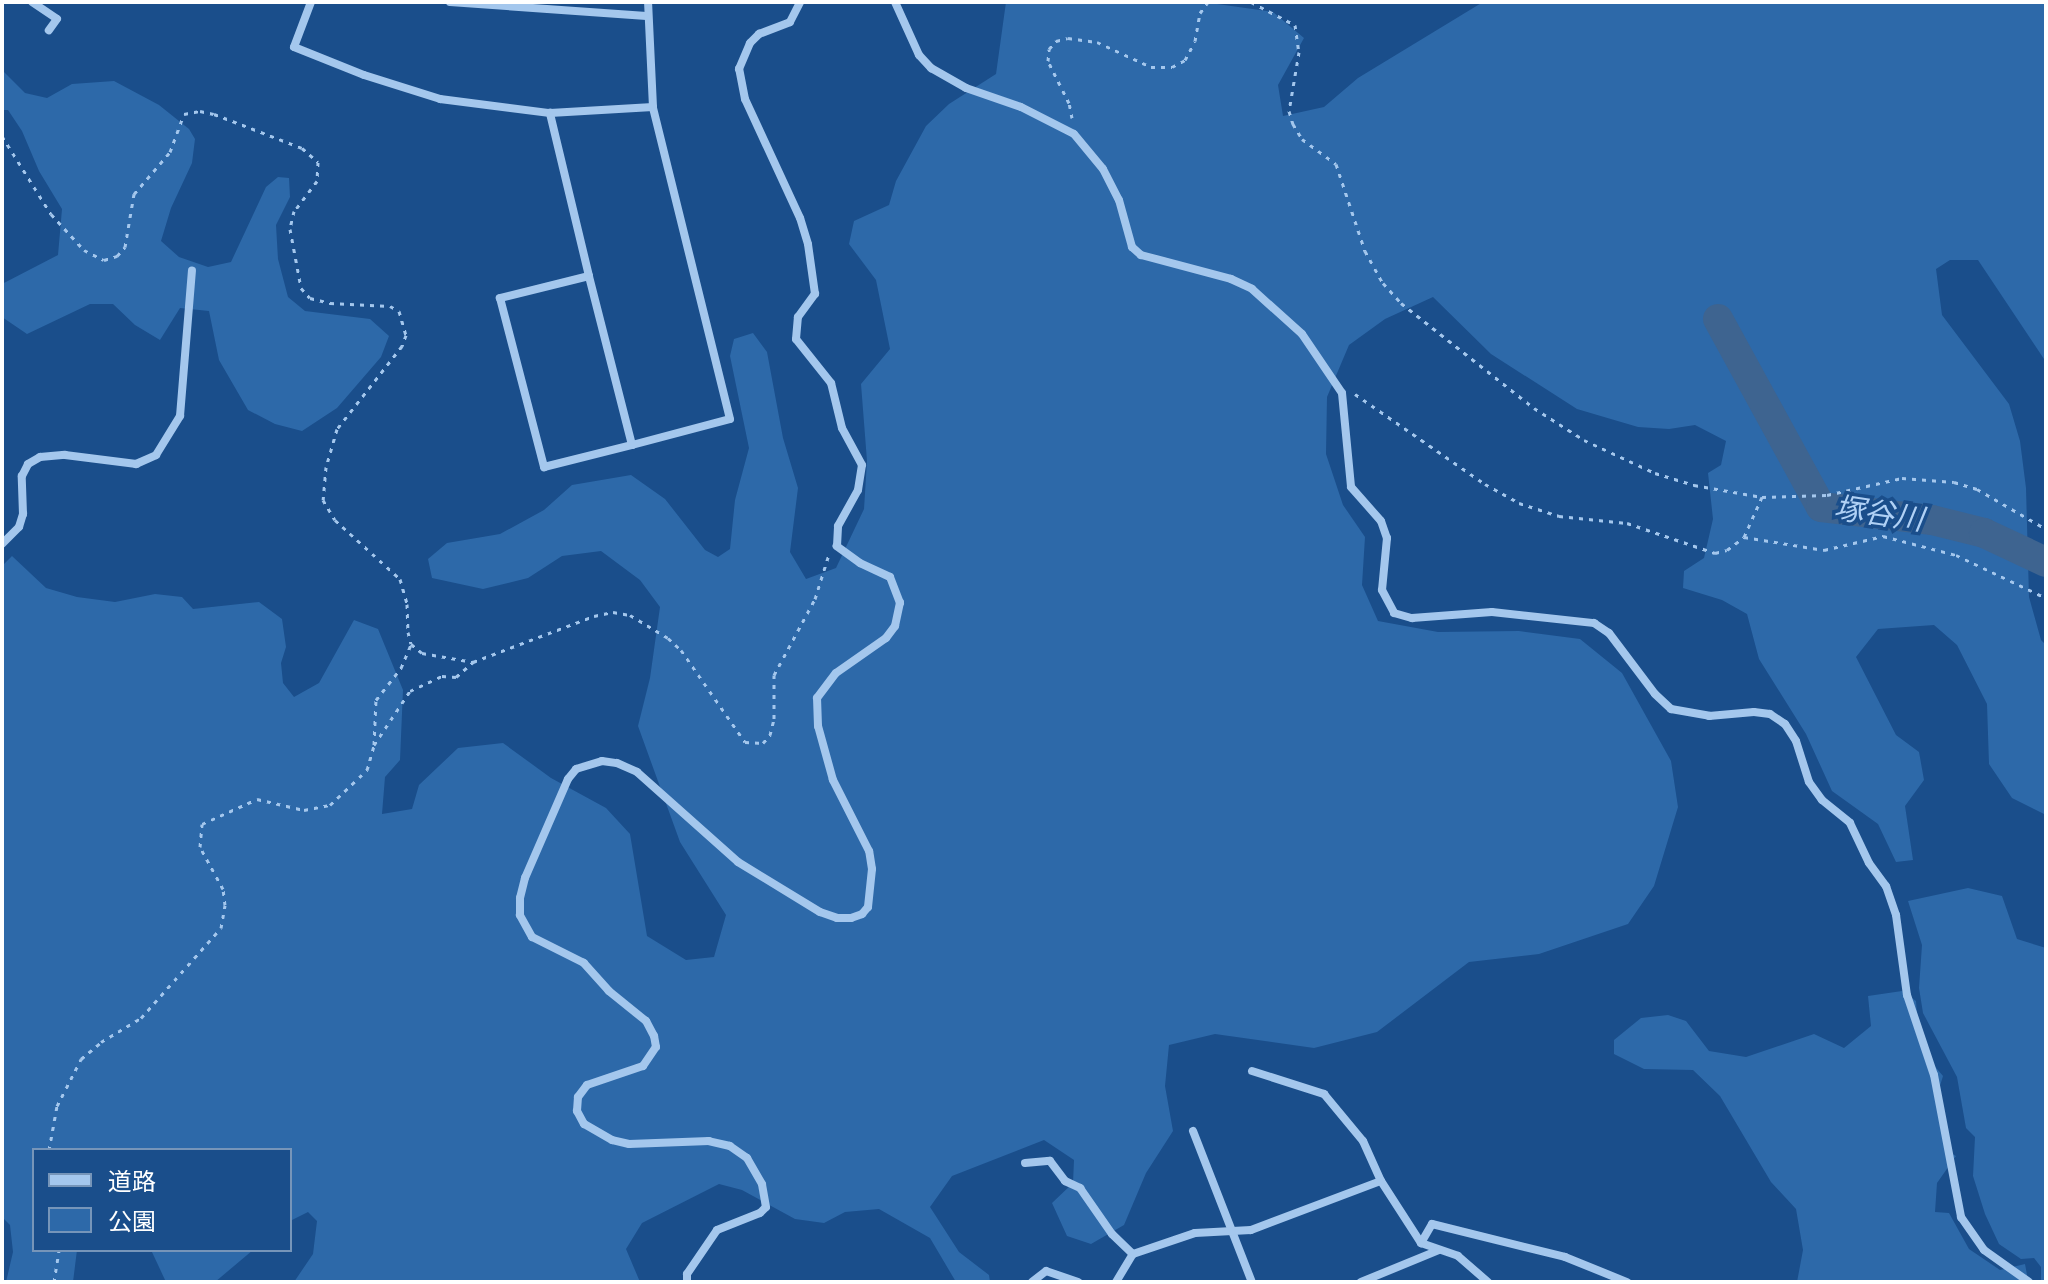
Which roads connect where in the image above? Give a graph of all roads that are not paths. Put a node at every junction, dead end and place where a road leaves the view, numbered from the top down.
1 (32, 2) edge
2 (311, 2) edge
3 (450, 2) edge
4 (648, 2) edge
5 (800, 2) edge
6 (895, 2) edge
7 (647, 16) junction
8 (49, 30) dead end
9 (653, 107) junction
10 (550, 113) junction
11 (192, 270) dead end
12 (589, 276) junction
13 (632, 445) junction
14 (2, 544) edge
15 (1252, 1071) dead end
16 (1193, 1131) dead end
17 (1025, 1163) dead end
18 (1381, 1181) junction
19 (1233, 1232) junction
20 (1421, 1243) junction
21 (1440, 1250) junction
22 (1133, 1254) junction
23 (687, 1282) edge
24 (1032, 1282) edge
25 (1078, 1282) edge
26 (1116, 1282) edge
27 (1252, 1282) edge
28 (1361, 1282) edge
29 (1488, 1282) edge
30 (1627, 1282) edge
31 (2029, 1282) edge

1 - 8 street
2 - 10 street
3 - 7 street
4 - 7 street
5 - 23 street
6 - 31 street
7 - 9 street
9 - 10 street
9 - 13 street
10 - 12 street
11 - 14 street
12 - 13 street
12 - 13 street
15 - 18 street
16 - 19 street
17 - 22 street
18 - 19 street
18 - 20 street
19 - 22 street
19 - 27 street
20 - 21 street
20 - 30 street
21 - 28 street
21 - 29 street
22 - 26 street
24 - 25 street

